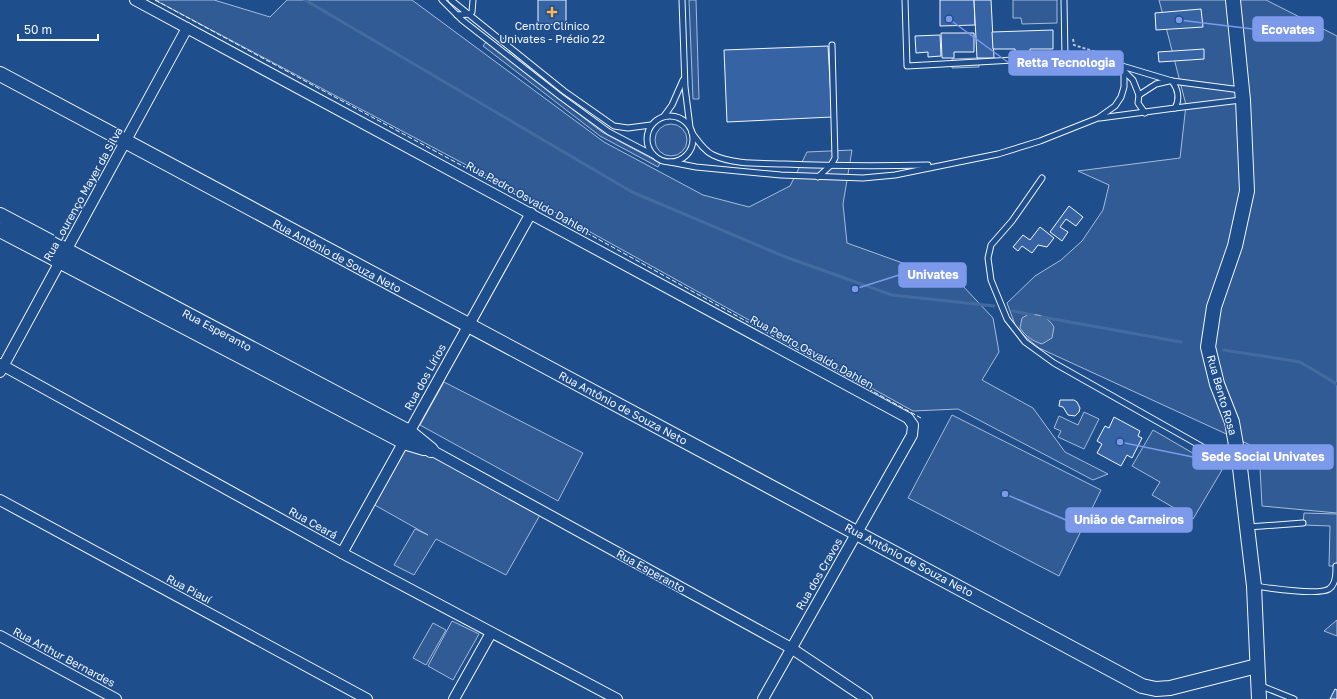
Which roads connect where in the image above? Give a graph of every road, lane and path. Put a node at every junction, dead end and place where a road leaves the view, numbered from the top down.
1 (135, 0) edge
2 (442, 0) edge
3 (451, 0) edge
4 (473, 0) edge
5 (682, 0) edge
6 (905, 0) edge
7 (1064, 0) edge
8 (1233, 0) edge
9 (470, 14) junction
10 (456, 15) junction
11 (187, 28) junction
12 (1073, 37) dead end
13 (832, 45) dead end
14 (1103, 54) dead end
15 (1065, 56) junction
16 (1112, 63) junction
17 (1124, 71) junction
18 (0, 74) edge
19 (684, 77) junction
20 (1172, 81) junction
21 (1139, 95) junction
22 (1242, 95) junction
23 (1174, 108) junction
24 (1145, 113) junction
25 (664, 116) junction
26 (1098, 118) junction
27 (651, 125) junction
28 (691, 130) junction
29 (125, 142) junction
30 (653, 155) junction
31 (670, 162) junction
32 (941, 165) junction
33 (831, 166) junction
34 (818, 177) junction
35 (1042, 178) dead end
36 (531, 213) junction
37 (0, 215) edge
38 (0, 230) edge
39 (62, 256) junction
40 (467, 325) junction
41 (1, 367) edge
42 (908, 418) joint
43 (406, 437) junction
44 (431, 450) joint
45 (1240, 468) junction
46 (0, 500) edge
47 (1303, 523) dead end
48 (1248, 527) junction
49 (857, 532) junction
50 (342, 553) junction
51 (1336, 566) edge
52 (1254, 586) junction
53 (491, 633) junction
54 (0, 636) edge
55 (791, 648) junction
56 (1257, 666) junction
57 (1259, 692) edge
58 (116, 699) edge
59 (366, 699) edge
60 (454, 699) edge
61 (617, 699) edge
62 (763, 699) edge
63 (867, 699) edge
64 (1294, 699) edge

1 - 11 street, Rua Pedro Osvaldo Dahlen
2 - 10 lane
3 - 9 lane
4 - 9 lane
5 - 19 lane
6 - 15 lane
7 - 15 lane
8 - 22 street, Rua Bento Rosa
9 - 10 lane
9 - 27 lane
10 - 30 lane
11 - 29 street, Rua Lourenço Mayer da Silva
11 - 36 street, Rua Pedro Osvaldo Dahlen
12 - 14 path
13 - 33 lane
15 - 16 lane
16 - 17 lane
16 - 20 lane
17 - 21 lane
17 - 26 lane
18 - 29 street, Rua Antônio de Souza Neto
19 - 25 lane
19 - 28 lane
20 - 21 lane
20 - 22 lane
20 - 23 lane
21 - 24 lane
22 - 23 lane
22 - 45 street, Rua Bento Rosa
23 - 24 lane
24 - 26 lane
25 - 27 lane
25 - 28 lane
26 - 32 lane
27 - 30 lane
28 - 31 lane
28 - 33 lane
29 - 39 street, Rua Lourenço Mayer da Silva
29 - 40 street, Rua Antônio de Souza Neto
30 - 31 lane
31 - 34 lane
32 - 33 lane
32 - 34 lane
33 - 34 lane
35 - 45 lane
36 - 40 street, Rua dos Lírios
36 - 42 street, Rua Pedro Osvaldo Dahlen
37 - 39 street, Rua Esperanto
38 - 39 street, Rua Esperanto
39 - 41 street, Rua Lourenço Mayer da Silva
39 - 43 street, Rua Esperanto
40 - 43 street, Rua dos Lírios
40 - 49 street, Rua Antônio de Souza Neto
41 - 50 street, Rua Ceará
42 - 49 street, Rua dos Cravos
43 - 44 street, Rua Esperanto
43 - 50 street, Rua dos Lírios
44 - 55 street, Rua Esperanto
45 - 48 street, Rua Bento Rosa
46 - 59 street, Rua Piauí
47 - 48 lane
48 - 52 street, Rua Bento Rosa
49 - 55 street, Rua dos Cravos
49 - 56 street, Rua Antônio de Souza Neto
50 - 53 street, Rua Ceará
51 - 52 lane
52 - 56 street, Rua Bento Rosa
53 - 60 street
53 - 61 street, Rua Ceará
54 - 58 street, Rua Arthur Bernardes
55 - 62 street, Rua dos Cravos
55 - 63 street, Rua Esperanto
56 - 57 street, Rua Bento Rosa
57 - 64 lane

